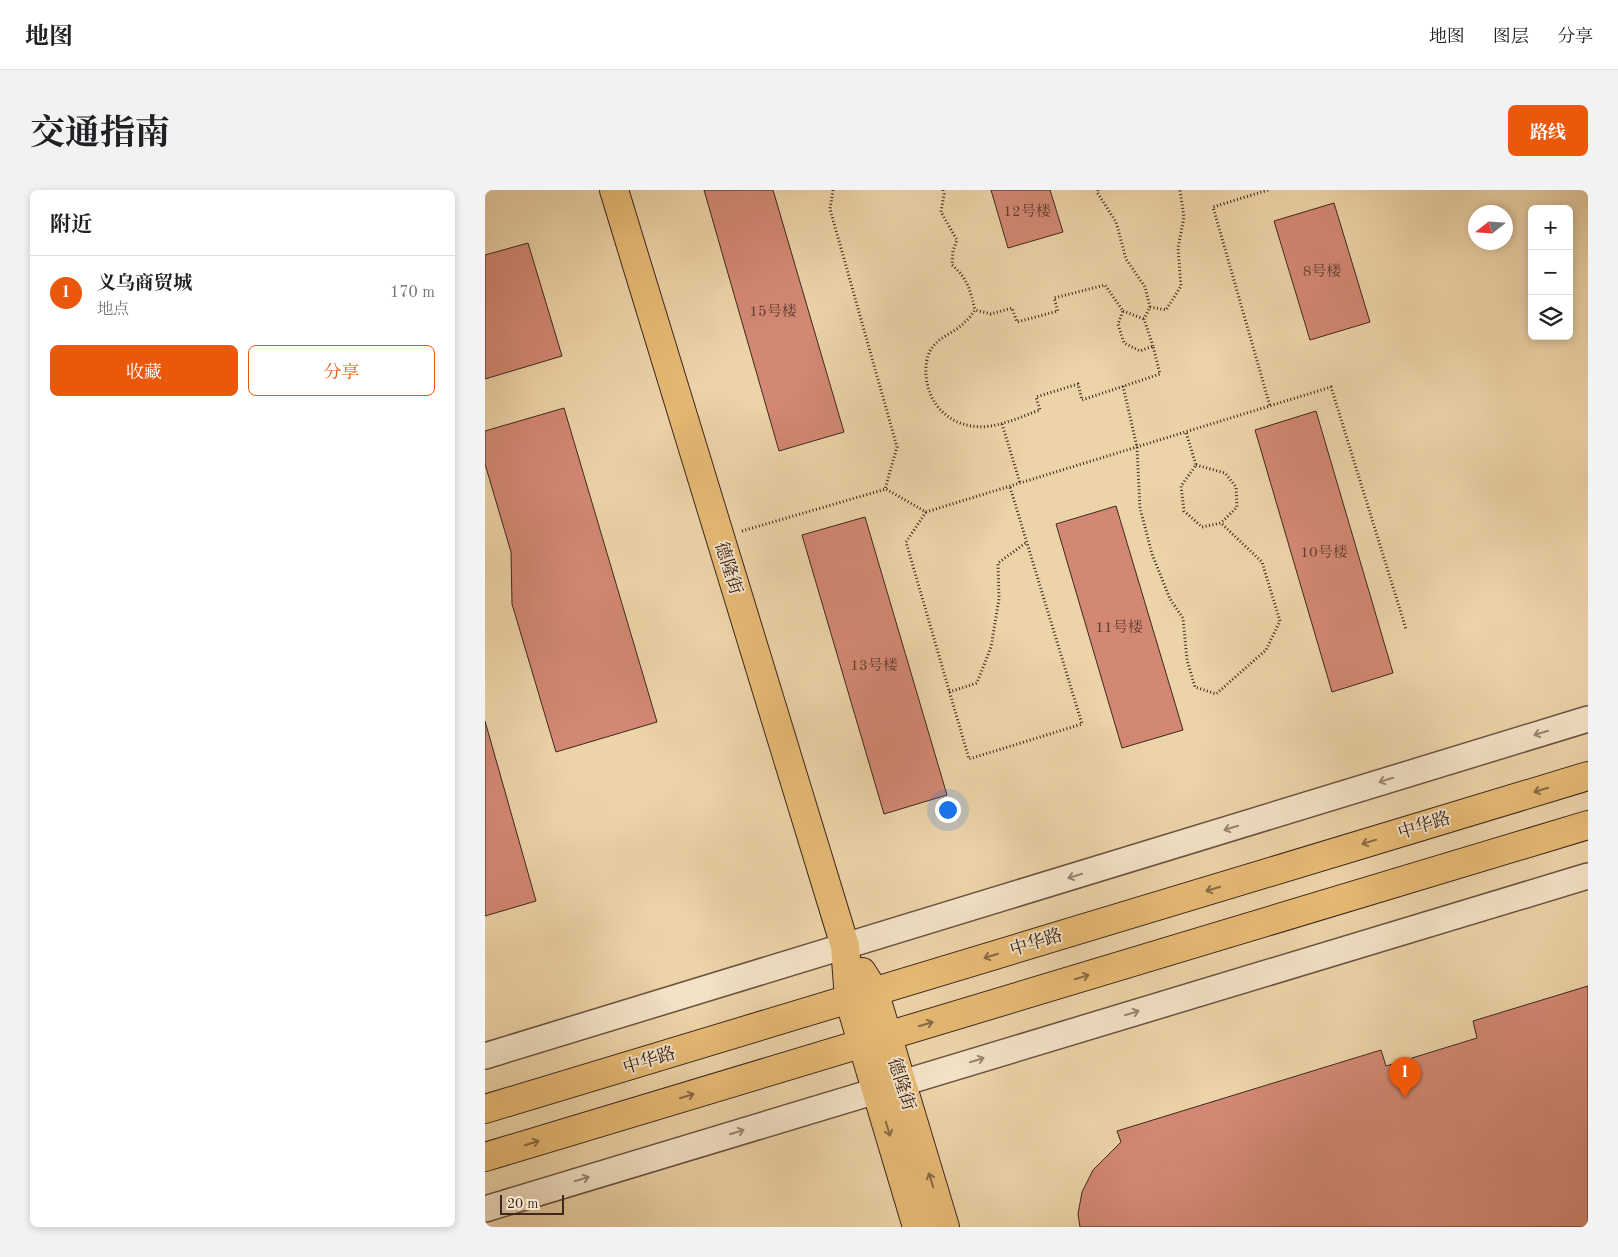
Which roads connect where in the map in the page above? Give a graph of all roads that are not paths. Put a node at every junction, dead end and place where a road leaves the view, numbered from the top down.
1 (614, 190) edge
2 (1588, 719) edge
3 (1588, 776) edge
4 (1588, 825) edge
5 (1588, 876) edge
6 (845, 946) junction
7 (861, 995) junction
8 (875, 1039) junction
9 (485, 1056) edge
10 (902, 1083) junction
11 (876, 1090) junction
12 (485, 1109) edge
13 (485, 1157) edge
14 (485, 1209) edge
15 (917, 1227) edge
16 (945, 1227) edge

1 - 6 main road, 德隆街
2 -> 6 street
3 -> 7 main road, 中华路
8 -> 4 main road
10 -> 5 street
6 - 7 main road, 德隆街
6 - 9 street
7 - 8 main road, 德隆街
7 - 12 main road, 中华路
8 - 10 main road, 德隆街
8 - 11 main road, 德隆街
13 -> 8 main road
10 - 11 street
16 -> 10 main road, 德隆街
14 -> 11 street
11 -> 15 main road, 德隆街

